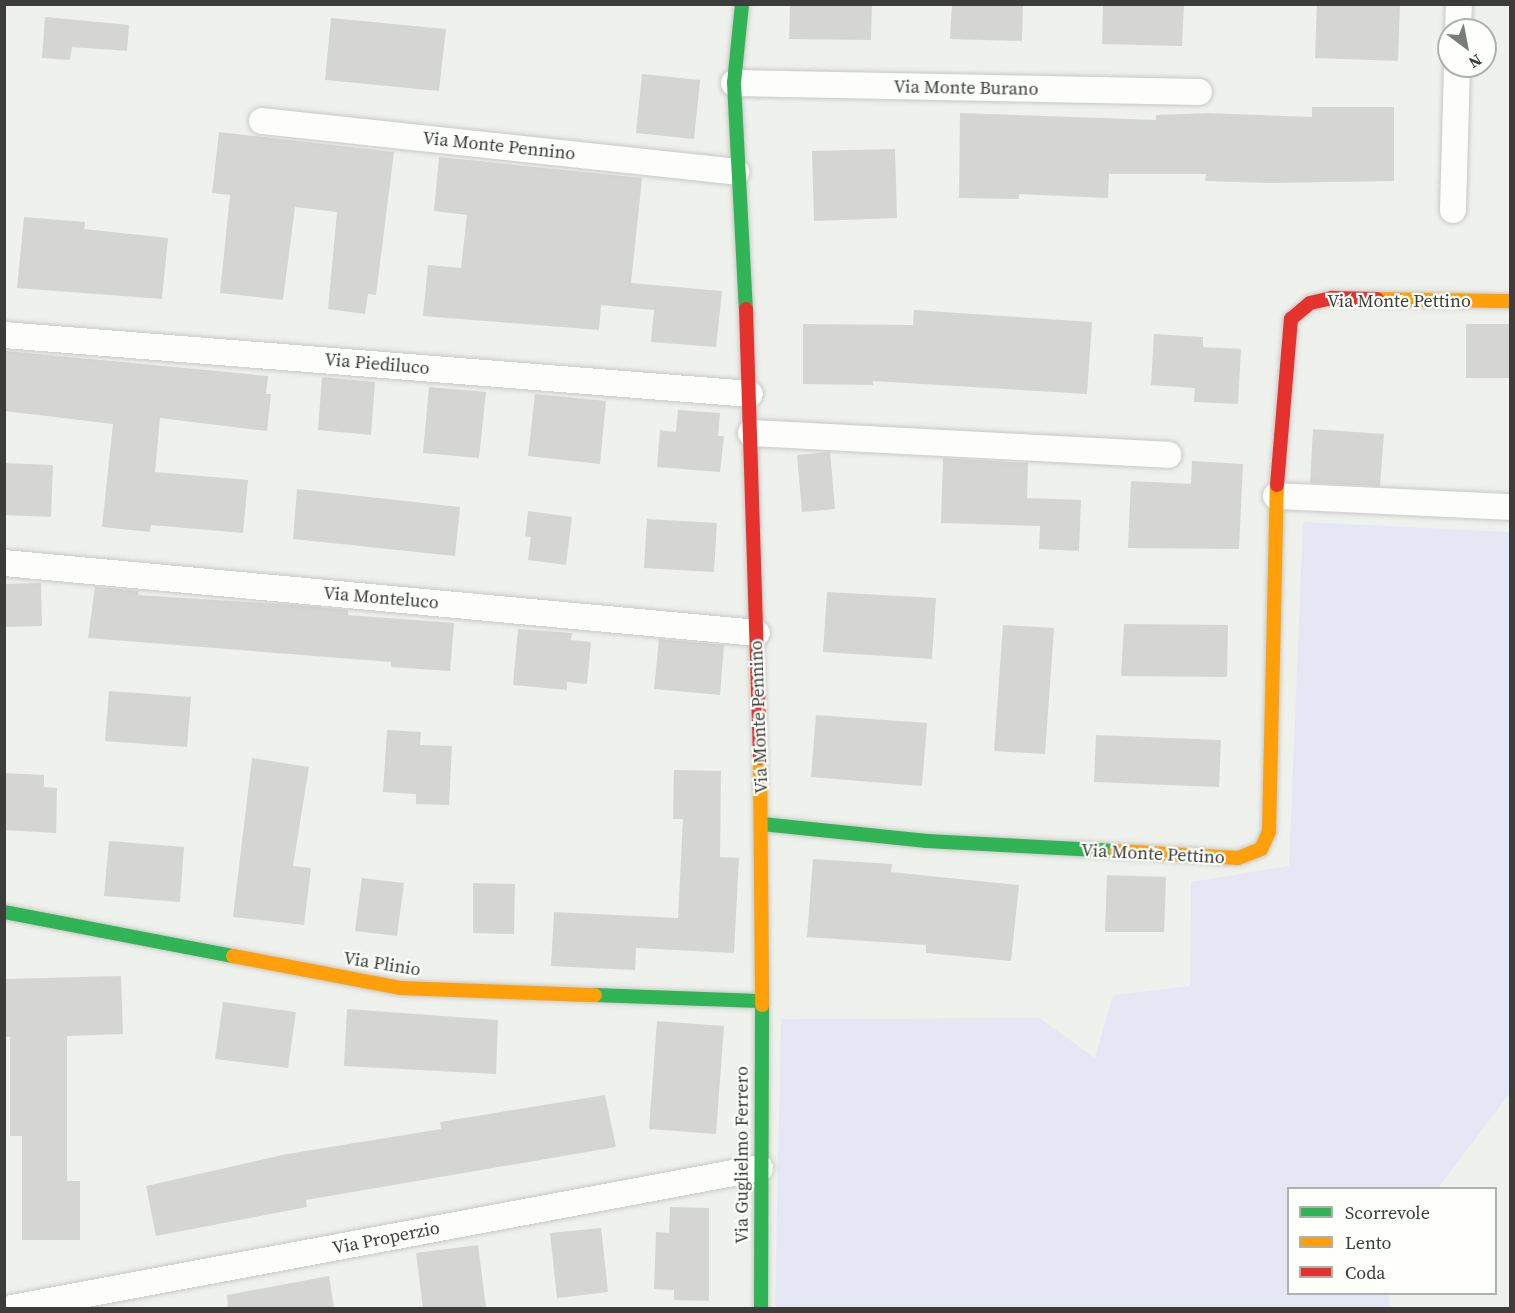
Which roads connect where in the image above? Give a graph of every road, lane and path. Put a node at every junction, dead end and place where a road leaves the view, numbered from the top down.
1 (742, 4) edge
2 (1457, 78) edge
3 (734, 83) junction
4 (1199, 92) dead end
5 (262, 121) dead end
6 (736, 172) junction
7 (1453, 210) dead end
8 (1510, 301) edge
9 (4, 334) edge
10 (750, 394) junction
11 (751, 433) junction
12 (1168, 455) dead end
13 (1276, 496) junction
14 (1510, 507) edge
15 (4, 563) edge
16 (757, 633) junction
17 (762, 824) junction
18 (4, 912) edge
19 (759, 1001) junction
20 (760, 1168) junction
21 (12, 1308) edge
22 (761, 1308) edge

1 - 3 street, Via Monte Pennino
2 - 7 street
3 - 4 street, Via Monte Burano
3 - 6 street, Via Monte Pennino
5 - 6 street, Via Monte Pennino
6 - 10 street, Via Monte Pennino
8 - 13 street, Via Monte Pettino
9 - 10 street, Via Piediluco
10 - 11 street, Via Monte Pennino
11 - 12 street
11 - 16 street, Via Monte Pennino
13 - 14 street
13 - 17 street, Via Monte Pettino
15 - 16 street, Via Monteluco
16 - 17 street, Via Monte Pennino
17 - 19 street, Via Monte Pennino
18 - 19 street, Via Plinio
19 - 20 street, Via Guglielmo Ferrero
20 - 21 street, Via Properzio
20 - 22 street, Via Guglielmo Ferrero

